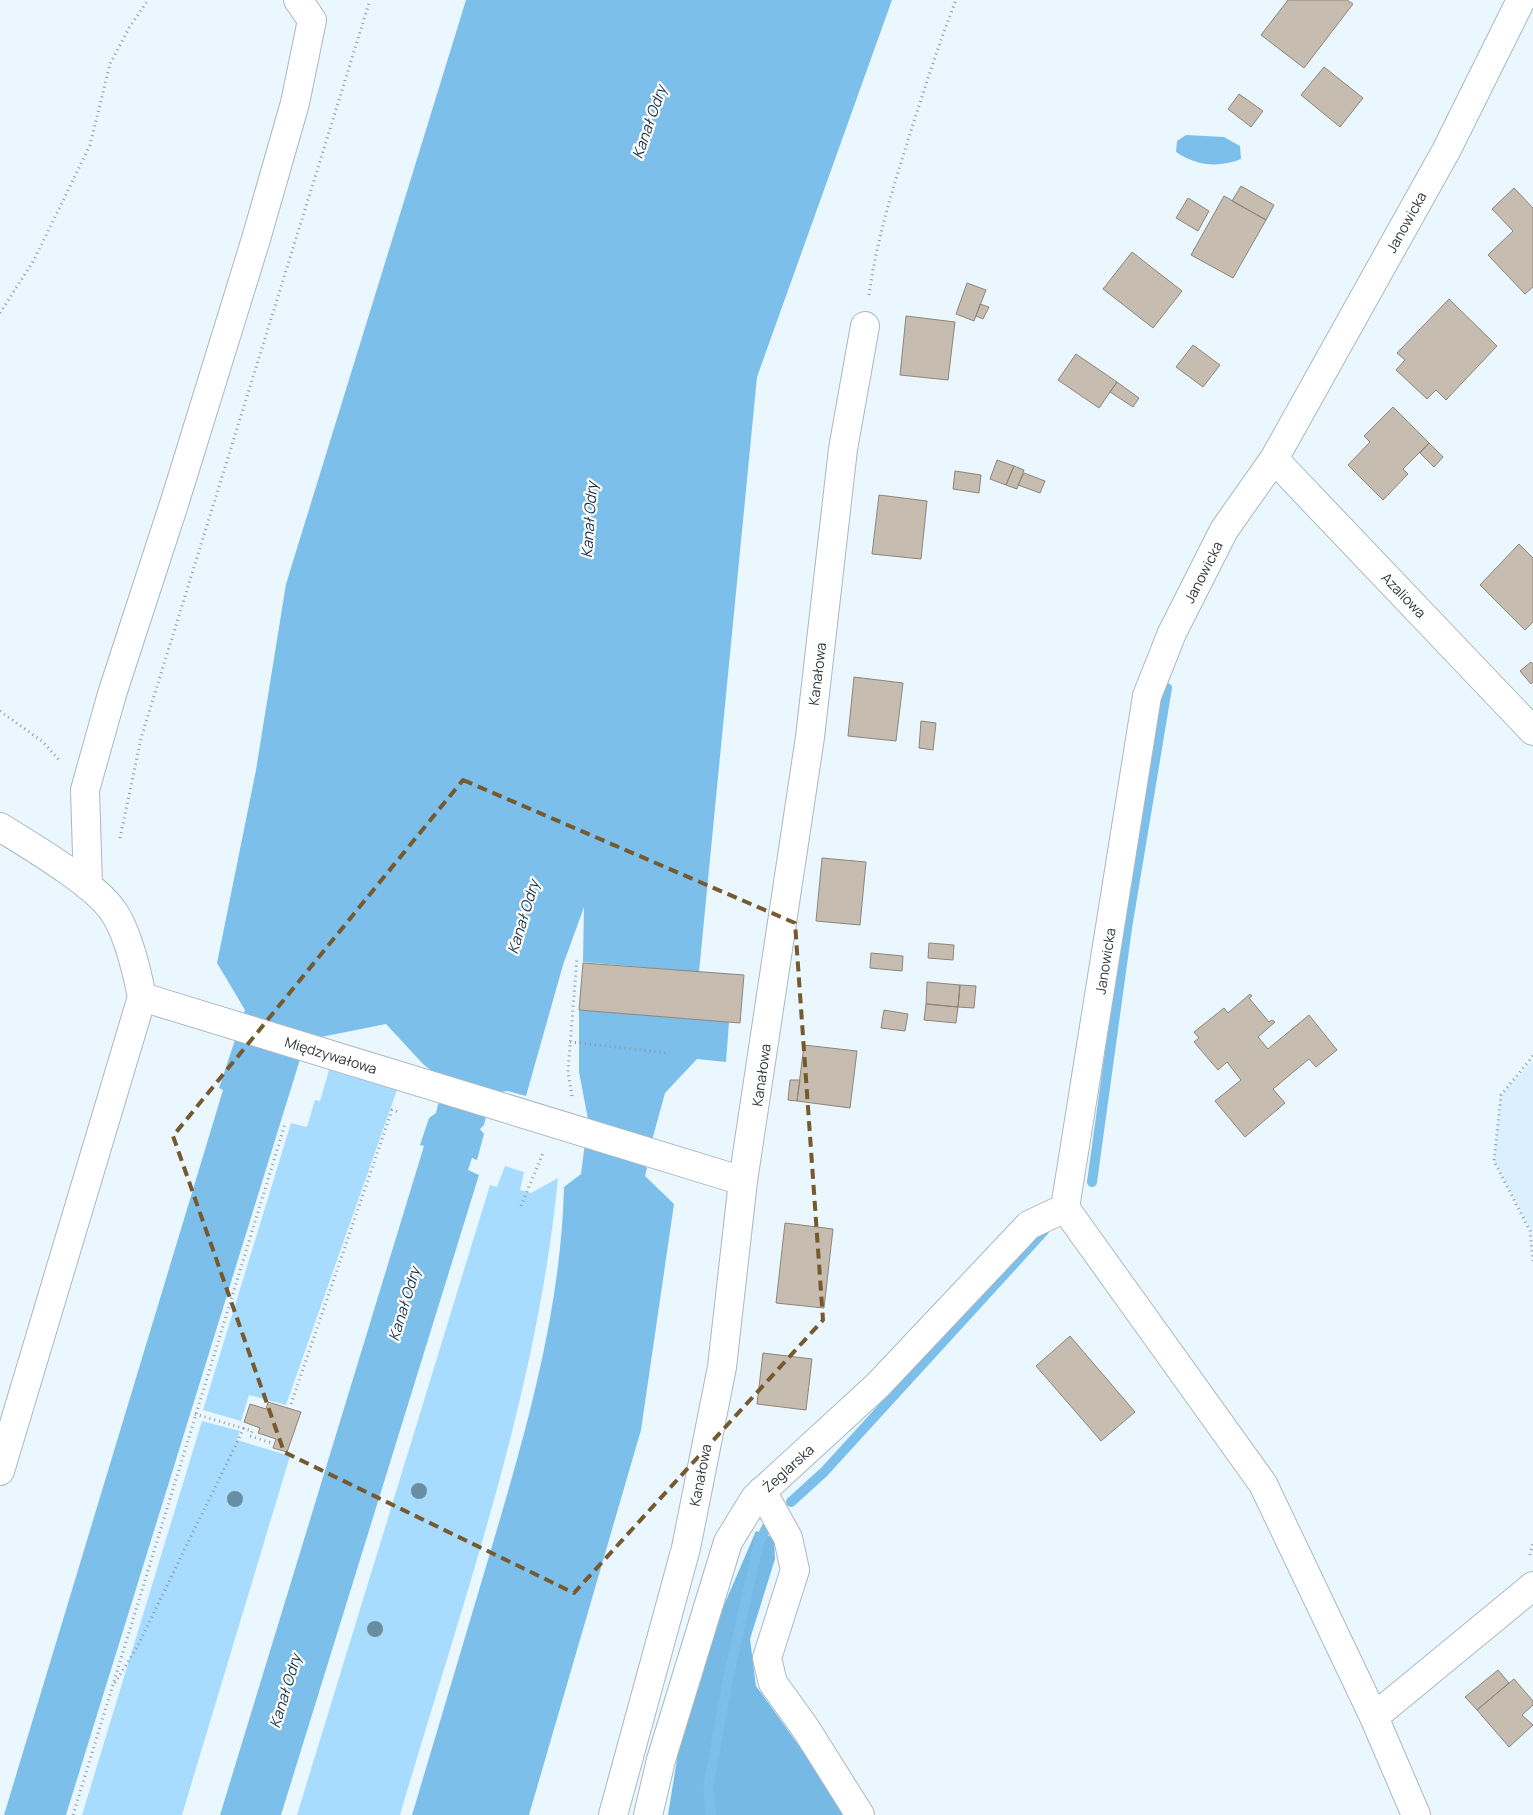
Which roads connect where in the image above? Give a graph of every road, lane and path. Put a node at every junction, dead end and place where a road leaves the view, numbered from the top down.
1 (148, 0) edge
2 (298, 0) edge
3 (370, 0) edge
4 (956, 0) edge
5 (1521, 0) edge
6 (0, 312) edge
7 (865, 326) joint
8 (1274, 459) junction
9 (0, 711) edge
10 (1533, 731) edge
11 (85, 790) junction
12 (0, 827) edge
13 (119, 844) dead end
14 (88, 886) junction
15 (578, 958) dead end
16 (575, 987) junction
17 (581, 987) dead end
18 (142, 997) junction
19 (570, 1042) junction
20 (669, 1053) dead end
21 (1533, 1056) edge
22 (573, 1098) dead end
23 (399, 1112) dead end
24 (556, 1123) junction
25 (285, 1124) dead end
26 (743, 1181) junction
27 (521, 1206) dead end
28 (1065, 1208) junction
29 (1533, 1261) edge
30 (291, 1404) dead end
31 (195, 1414) junction
32 (244, 1428) junction
33 (272, 1443) dead end
34 (0, 1471) edge
35 (762, 1491) junction
36 (1533, 1586) edge
37 (112, 1688) junction
38 (1374, 1717) junction
39 (73, 1815) edge
40 (612, 1815) edge
41 (648, 1815) edge
42 (860, 1815) edge
43 (1416, 1815) edge

1 - 6 path
2 - 11 street
3 - 13 path
4 - 7 path
5 - 8 street, Janowicka
7 - 26 street, Kanałowa
8 - 10 street, Azaliowa
8 - 28 street, Janowicka
9 - 11 path
11 - 14 street
12 - 14 street
14 - 18 street
15 - 16 path
16 - 17 path
16 - 19 path
18 - 24 street, Międzywałowa
18 - 34 street
19 - 20 path
19 - 22 path
21 - 29 path
23 - 30 path
24 - 26 street, Międzywałowa
24 - 27 path
25 - 31 path
26 - 40 street, Kanałowa
28 - 35 street, Żeglarska
28 - 38 street
31 - 32 path
31 - 37 path
32 - 33 path
32 - 37 path
35 - 41 street, Żeglarska
35 - 42 street
36 - 38 street
37 - 39 path
38 - 43 street

